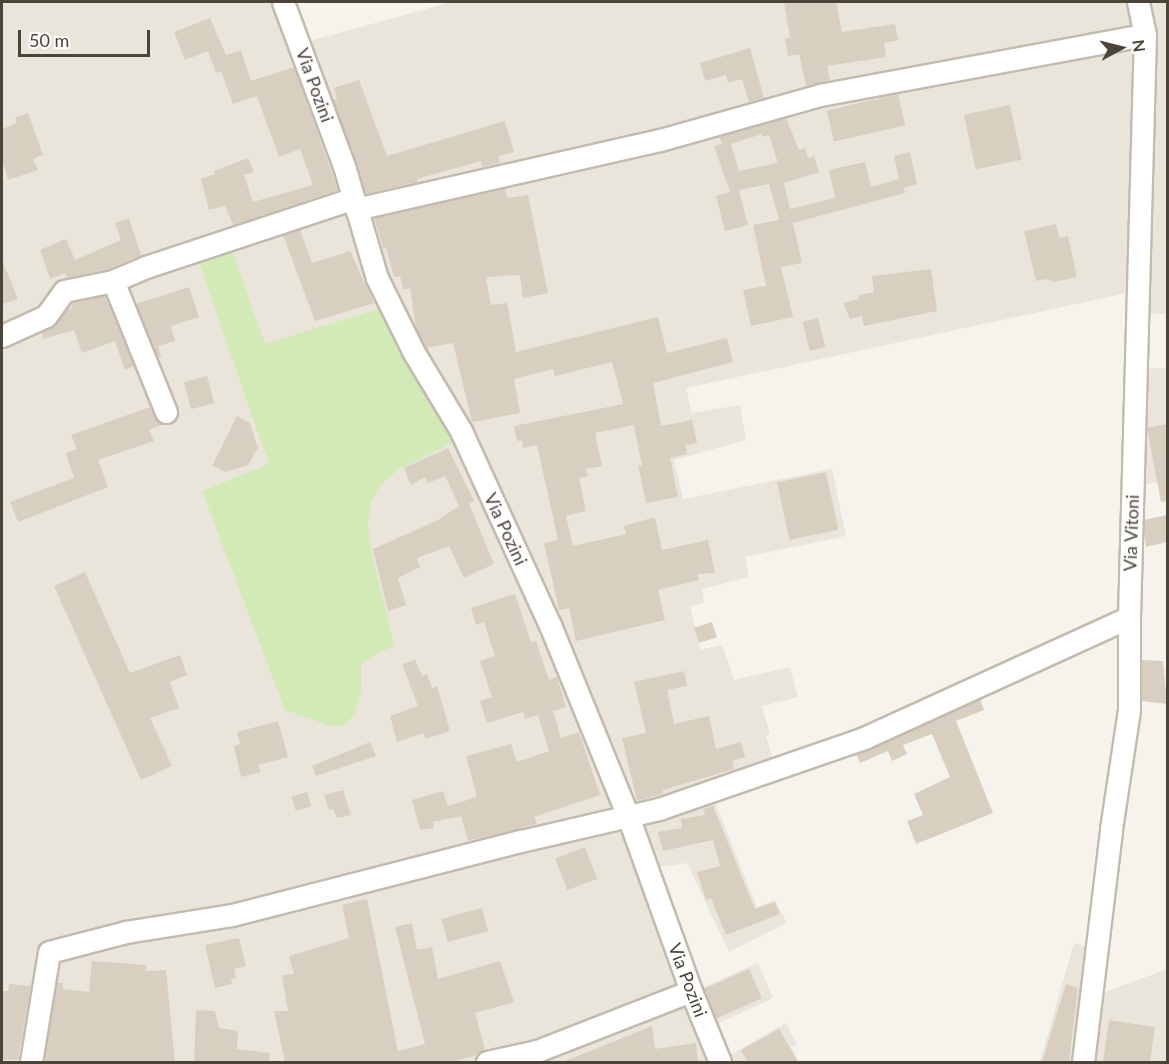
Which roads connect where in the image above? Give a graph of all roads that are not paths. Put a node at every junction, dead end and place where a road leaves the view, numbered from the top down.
1 (283, 2) edge
2 (1138, 2) edge
3 (1145, 35) junction
4 (354, 204) junction
5 (113, 281) junction
6 (2, 336) edge
7 (166, 412) dead end
8 (1129, 616) junction
9 (628, 816) junction
10 (691, 991) junction
11 (31, 1062) edge
12 (487, 1062) edge
13 (720, 1062) edge
14 (1083, 1062) edge

1 - 4 street, Via Pozini
2 - 3 street, Via Vitoni
3 - 4 street
3 - 8 street, Via Vitoni
4 - 5 street
4 - 9 street, Via Pozini
5 - 6 street
5 - 7 street
8 - 9 street
8 - 14 street, Via Vitoni
9 - 10 street, Via Pozini
9 - 11 street
10 - 12 street
10 - 13 street, Via Pozini

